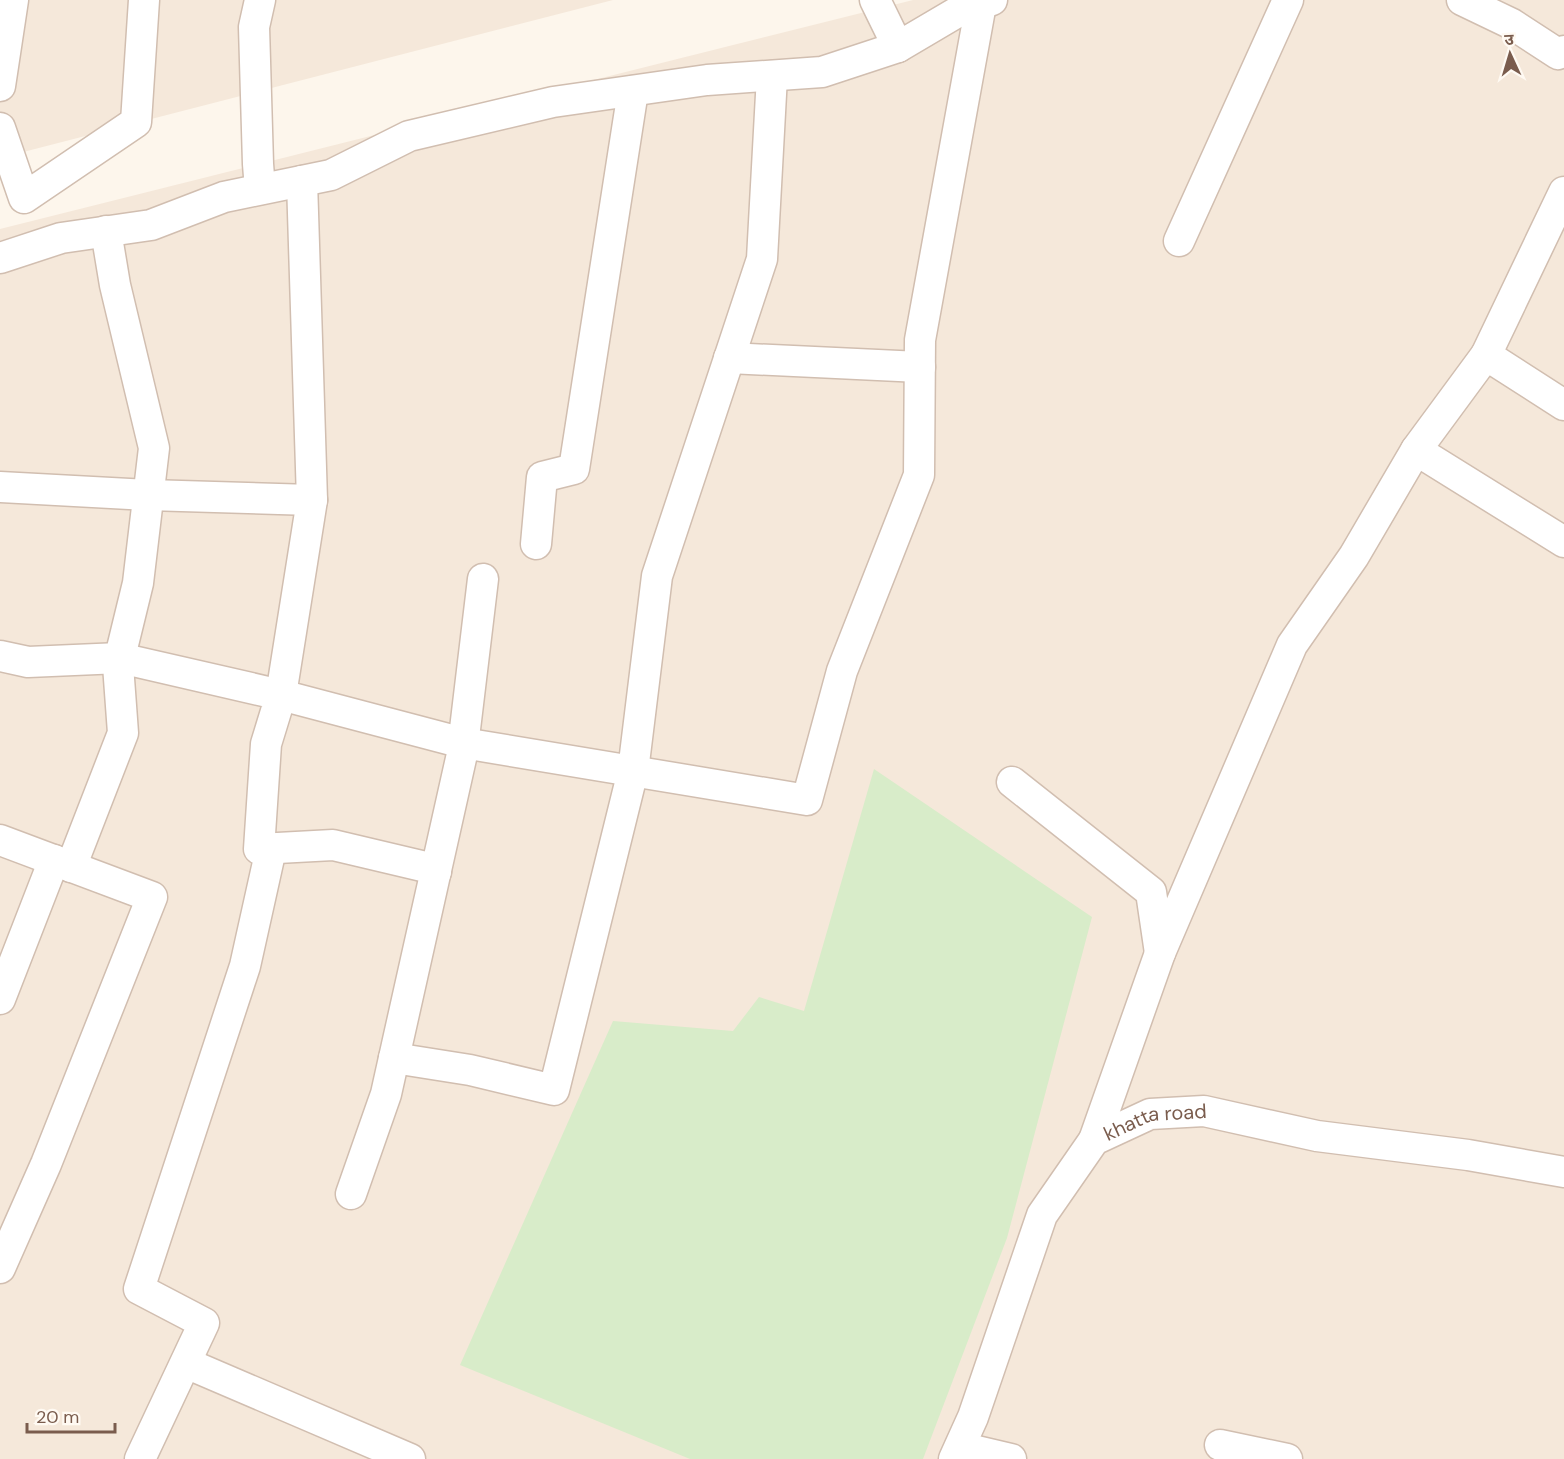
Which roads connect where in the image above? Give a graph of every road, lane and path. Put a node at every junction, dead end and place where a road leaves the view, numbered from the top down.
1 (13, 0) edge
2 (144, 0) edge
3 (260, 0) edge
4 (875, 0) edge
5 (1288, 0) edge
6 (1462, 0) edge
7 (987, 2) edge
8 (898, 47) junction
9 (1562, 57) edge
10 (772, 76) junction
11 (0, 86) edge
12 (633, 91) junction
13 (0, 128) edge
14 (302, 181) junction
15 (261, 189) junction
16 (1564, 192) edge
17 (12, 202) edge
18 (106, 231) junction
19 (1179, 241) dead end
20 (0, 258) edge
21 (1486, 355) junction
22 (729, 358) junction
23 (920, 367) junction
24 (1564, 405) edge
25 (1416, 450) junction
26 (0, 487) edge
27 (148, 495) junction
28 (312, 500) junction
29 (1564, 542) edge
30 (536, 544) dead end
31 (483, 579) dead end
32 (0, 656) edge
33 (120, 658) junction
34 (281, 695) junction
35 (462, 743) junction
36 (633, 771) junction
37 (1012, 782) dead end
38 (0, 840) edge
39 (271, 849) junction
40 (62, 863) junction
41 (436, 872) junction
42 (1160, 953) junction
43 (0, 999) edge
44 (394, 1058) junction
45 (1094, 1140) junction
46 (1564, 1172) edge
47 (351, 1194) dead end
48 (0, 1268) edge
49 (186, 1363) junction
50 (1220, 1445) dead end
51 (957, 1453) edge
52 (140, 1459) edge
53 (410, 1459) edge
54 (1011, 1459) edge
55 (1287, 1459) edge

1 - 11 street
2 - 17 street
3 - 15 street
4 - 8 street
5 - 19 street
6 - 9 street
7 - 8 street
7 - 23 street
8 - 10 street
10 - 12 street
10 - 22 street
12 - 14 street
12 - 30 street
13 - 17 street
14 - 15 street
14 - 28 street
15 - 18 street
16 - 21 street
18 - 20 street
18 - 27 street
21 - 24 street
21 - 25 street
22 - 23 street
22 - 36 street
23 - 36 street
25 - 29 street
25 - 42 street
26 - 27 street
27 - 28 street
27 - 33 street
28 - 34 street
31 - 35 street
32 - 33 street
33 - 34 street
33 - 40 street
34 - 35 street
34 - 39 street
35 - 36 street
35 - 41 street
36 - 44 street
37 - 42 street
38 - 40 street
39 - 41 street
39 - 49 street
40 - 43 street
40 - 48 street
41 - 44 street
42 - 45 street
44 - 47 street
45 - 46 street, khatta road
45 - 51 street, khatta road
49 - 52 street
49 - 53 street
50 - 55 street
51 - 54 street

